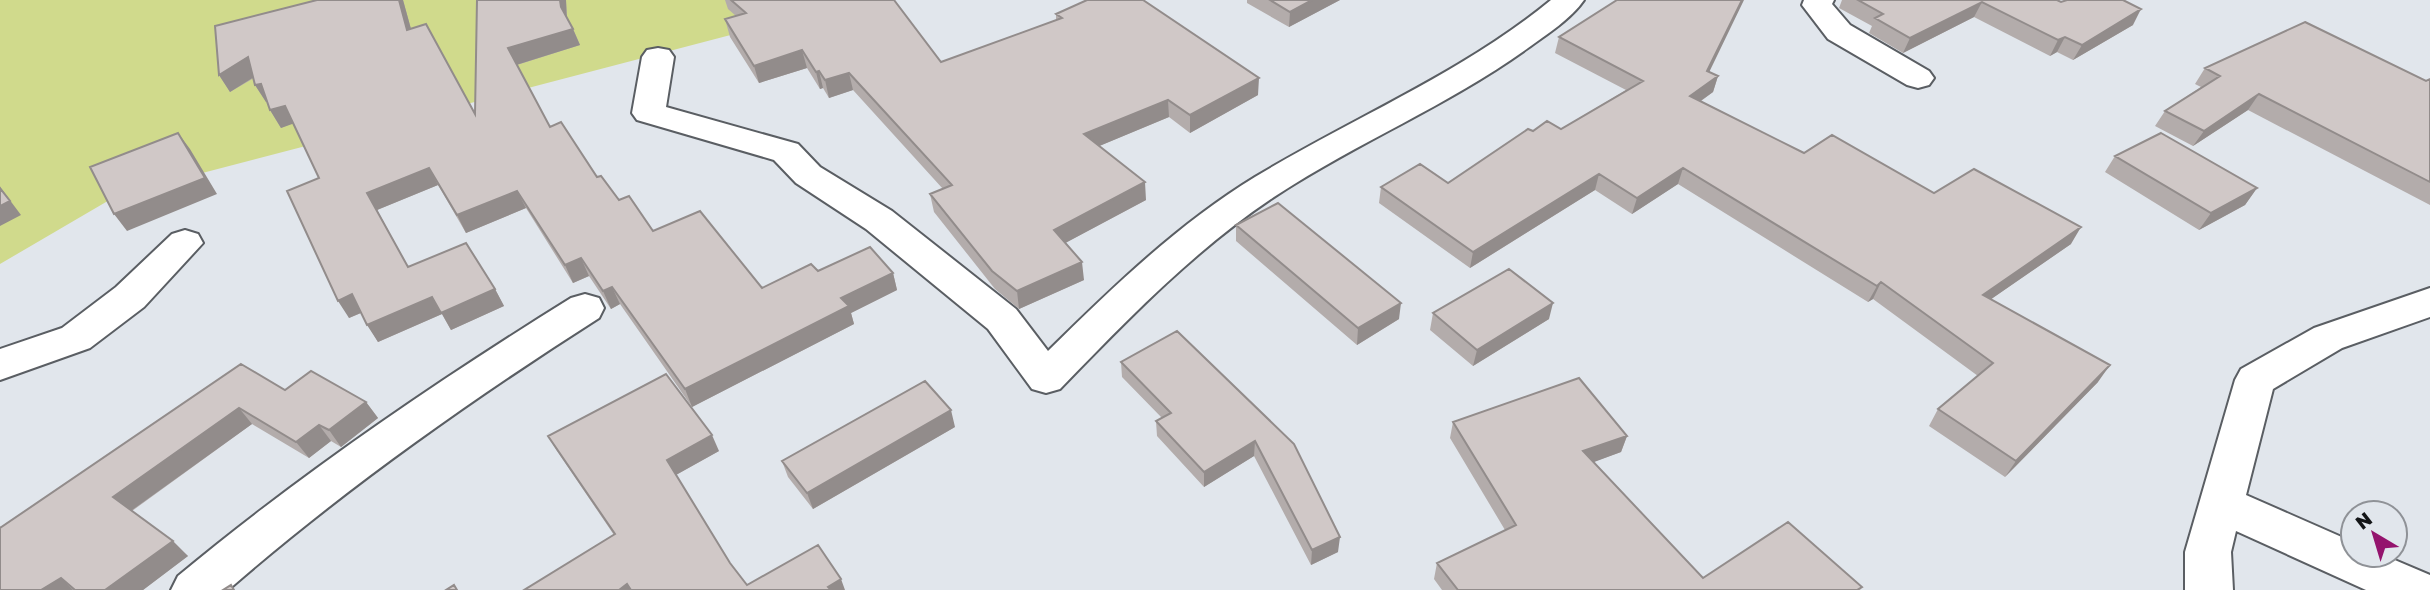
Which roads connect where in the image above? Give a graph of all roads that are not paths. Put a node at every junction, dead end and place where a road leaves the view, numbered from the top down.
1 (1569, 0) edge
2 (1819, 0) edge
3 (658, 57) dead end
4 (1918, 78) dead end
5 (185, 243) dead end
6 (2430, 302) edge
7 (586, 308) dead end
8 (0, 365) edge
9 (2221, 504) junction
10 (195, 590) edge
11 (2209, 590) edge
12 (2414, 590) edge

1 - 3 street
2 - 4 street
5 - 8 street
6 - 9 street
7 - 10 street
9 - 11 street
9 - 12 street

